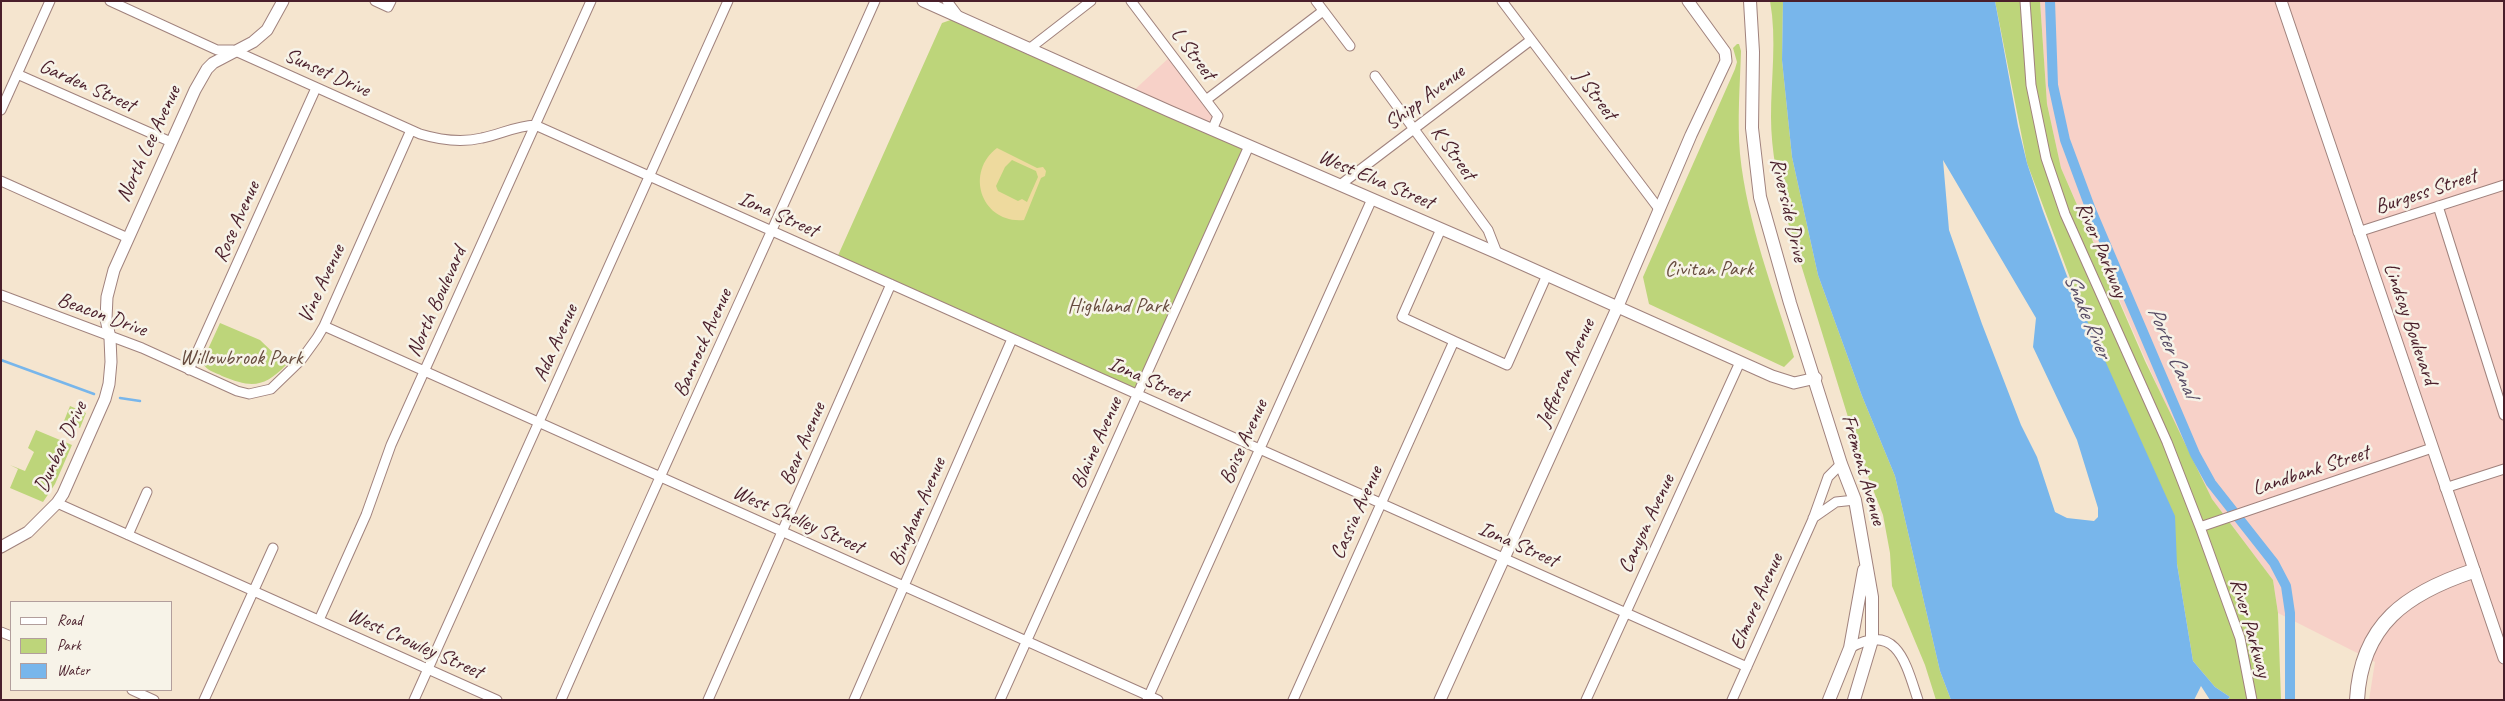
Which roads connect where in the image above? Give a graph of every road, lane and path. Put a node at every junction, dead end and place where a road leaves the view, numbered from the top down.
1 (50, 1) edge
2 (110, 1) edge
3 (283, 1) edge
4 (375, 1) edge
5 (591, 1) edge
6 (728, 1) edge
7 (875, 1) edge
8 (923, 1) edge
9 (947, 1) edge
10 (1091, 1) edge
11 (1131, 1) edge
12 (1316, 1) edge
13 (1502, 1) edge
14 (1688, 1) edge
15 (1750, 1) edge
16 (2025, 1) edge
17 (2281, 1) edge
18 (389, 4) edge
19 (1323, 10) junction
20 (959, 17) junction
21 (1531, 40) junction
22 (1350, 46) dead end
23 (1029, 49) junction
24 (234, 50) junction
25 (17, 74) junction
26 (1375, 76) dead end
27 (316, 88) junction
28 (1206, 100) junction
29 (1, 110) edge
30 (536, 125) junction
31 (1413, 128) junction
32 (411, 130) junction
33 (1212, 130) junction
34 (170, 142) junction
35 (1249, 146) junction
36 (650, 176) junction
37 (1, 181) edge
38 (1340, 185) junction
39 (2504, 185) edge
40 (1372, 199) junction
41 (2438, 206) junction
42 (1659, 209) junction
43 (1441, 229) junction
44 (773, 232) junction
45 (2358, 232) junction
46 (128, 238) junction
47 (1497, 253) junction
48 (1548, 275) junction
49 (891, 284) junction
50 (1, 295) edge
51 (1618, 306) junction
52 (324, 326) junction
53 (110, 338) junction
54 (1012, 339) junction
55 (1454, 341) junction
56 (1740, 362) junction
57 (190, 370) junction
58 (424, 372) junction
59 (1816, 378) junction
60 (1819, 392) joint
61 (1138, 395) junction
62 (2504, 415) edge
63 (539, 423) junction
64 (2432, 448) junction
65 (1260, 449) junction
66 (1841, 464) junction
67 (2504, 469) edge
68 (661, 478) junction
69 (2445, 488) junction
70 (147, 492) dead end
71 (1855, 500) junction
72 (57, 503) junction
73 (1381, 503) junction
74 (1813, 519) junction
75 (2200, 527) junction
76 (784, 532) junction
77 (128, 535) junction
78 (1, 547) edge
79 (273, 548) dead end
80 (1504, 558) junction
81 (1866, 560) junction
82 (2473, 571) junction
83 (905, 586) junction
84 (253, 591) junction
85 (1626, 612) junction
86 (319, 620) junction
87 (1872, 640) junction
88 (1027, 641) junction
89 (1850, 648) junction
90 (2504, 658) edge
91 (1747, 667) junction
92 (428, 669) junction
93 (134, 691) edge
94 (1151, 698) edge
95 (2357, 698) edge
96 (154, 700) edge
97 (204, 700) edge
98 (414, 700) edge
99 (497, 700) edge
100 (561, 700) edge
101 (708, 700) edge
102 (854, 700) edge
103 (1000, 700) edge
104 (1293, 700) edge
105 (1440, 700) edge
106 (1586, 700) edge
107 (1732, 700) edge
108 (1829, 700) edge
109 (1854, 700) edge
110 (1918, 700) edge
111 (2252, 700) edge

1 - 25 street
2 - 24 street, Sunset Drive
3 - 24 street, North Lee Avenue
4 - 18 street
5 - 30 street, North Boulevard
6 - 36 street, Ada Avenue
7 - 44 street, Bannock Avenue
8 - 20 street, West Elva Street
9 - 20 street
10 - 23 street
11 - 28 street, L Street
12 - 19 street
13 - 21 street, J Street
14 - 42 street, Jefferson Avenue
15 - 59 main road, Riverside Drive
16 - 75 street, River Parkway
17 - 45 street, Lindsay Boulevard
19 - 22 street
19 - 28 street
20 - 23 street, West Elva Street
21 - 31 street, Shipp Avenue
21 - 42 street, J Street
23 - 33 street, West Elva Street
24 - 27 street, Sunset Drive
24 - 34 street, North Lee Avenue
25 - 29 street
25 - 34 street, Garden Street
26 - 31 street, K Street
27 - 32 street, Sunset Drive
27 - 57 street, Rose Avenue
28 - 33 street, L Street
30 - 32 street, Sunset Drive
30 - 36 street, Iona Street
30 - 58 street, North Boulevard
31 - 38 street, Shipp Avenue
31 - 47 street, K Street
32 - 52 street, Vine Avenue
33 - 35 street, West Elva Street
34 - 46 street, North Lee Avenue
35 - 38 street, West Elva Street
35 - 61 street, Blaine Avenue
36 - 44 street, Iona Street
36 - 63 street, Ada Avenue
37 - 46 street
38 - 40 street, West Elva Street
39 - 41 street, Burgess Street
40 - 43 street, West Elva Street
40 - 65 street, Boise Avenue
41 - 45 street, Burgess Street
41 - 62 street
42 - 51 street, Jefferson Avenue
43 - 47 street, West Elva Street
43 - 55 street
44 - 49 street, Iona Street
44 - 68 street, Bannock Avenue
45 - 64 street, Lindsay Boulevard
46 - 53 street, North Lee Avenue
47 - 48 street, West Elva Street
48 - 51 street, West Elva Street
48 - 55 street
49 - 54 street, Iona Street
49 - 76 street, Bear Avenue
50 - 53 street, Beacon Drive
51 - 56 street, West Elva Street
51 - 80 street, Jefferson Avenue
52 - 57 street, Vine Avenue
52 - 58 street, West Shelley Street
53 - 57 street, Beacon Drive
53 - 72 street, Dunbar Drive
54 - 61 street, Iona Street
54 - 83 street, Bingham Avenue
55 - 73 street, Cassia Avenue
56 - 59 street, West Elva Street
56 - 85 street, Canyon Avenue
58 - 63 street, West Shelley Street
58 - 86 street, North Boulevard
59 - 60 main road, Riverside Drive
60 - 66 main road, Fremont Avenue
61 - 65 street, Iona Street
61 - 88 street, Blaine Avenue
63 - 68 street, West Shelley Street
63 - 92 street, Ada Avenue
64 - 69 street, Lindsay Boulevard
64 - 75 street, Landbank Street
65 - 73 street, Iona Street
65 - 94 street, Boise Avenue
66 - 71 main road, Fremont Avenue
66 - 74 street, Elmore Avenue
67 - 69 street
68 - 76 street, West Shelley Street
68 - 100 street, Bannock Avenue
69 - 82 street, Lindsay Boulevard
70 - 77 street
71 - 74 street, Elmore Avenue
71 - 81 main road, Fremont Avenue
72 - 77 street, West Crowley Street
72 - 78 street, Dunbar Drive
73 - 80 street, Iona Street
73 - 104 street, Cassia Avenue
74 - 91 street, Elmore Avenue
75 - 111 street, River Parkway
76 - 83 street, West Shelley Street
76 - 101 street, Bear Avenue
77 - 84 street, West Crowley Street
79 - 84 street
80 - 85 street, Iona Street
80 - 105 street, Jefferson Avenue
81 - 87 main road, Fremont Avenue
81 - 89 main road, Fremont Avenue
82 - 90 street, Lindsay Boulevard
82 - 95 highway
83 - 88 street, West Shelley Street
83 - 102 street, Bingham Avenue
84 - 86 street, West Crowley Street
84 - 97 street
85 - 91 street, Iona Street
85 - 106 street, Canyon Avenue
86 - 92 street, West Crowley Street
87 - 89 street
87 - 109 main road, Fremont Avenue
87 - 110 street
88 - 94 street, West Shelley Street
88 - 103 street, Blaine Avenue
89 - 108 main road, Fremont Avenue
91 - 107 street, Elmore Avenue
92 - 98 street, Ada Avenue
92 - 99 street, West Crowley Street
93 - 96 street

